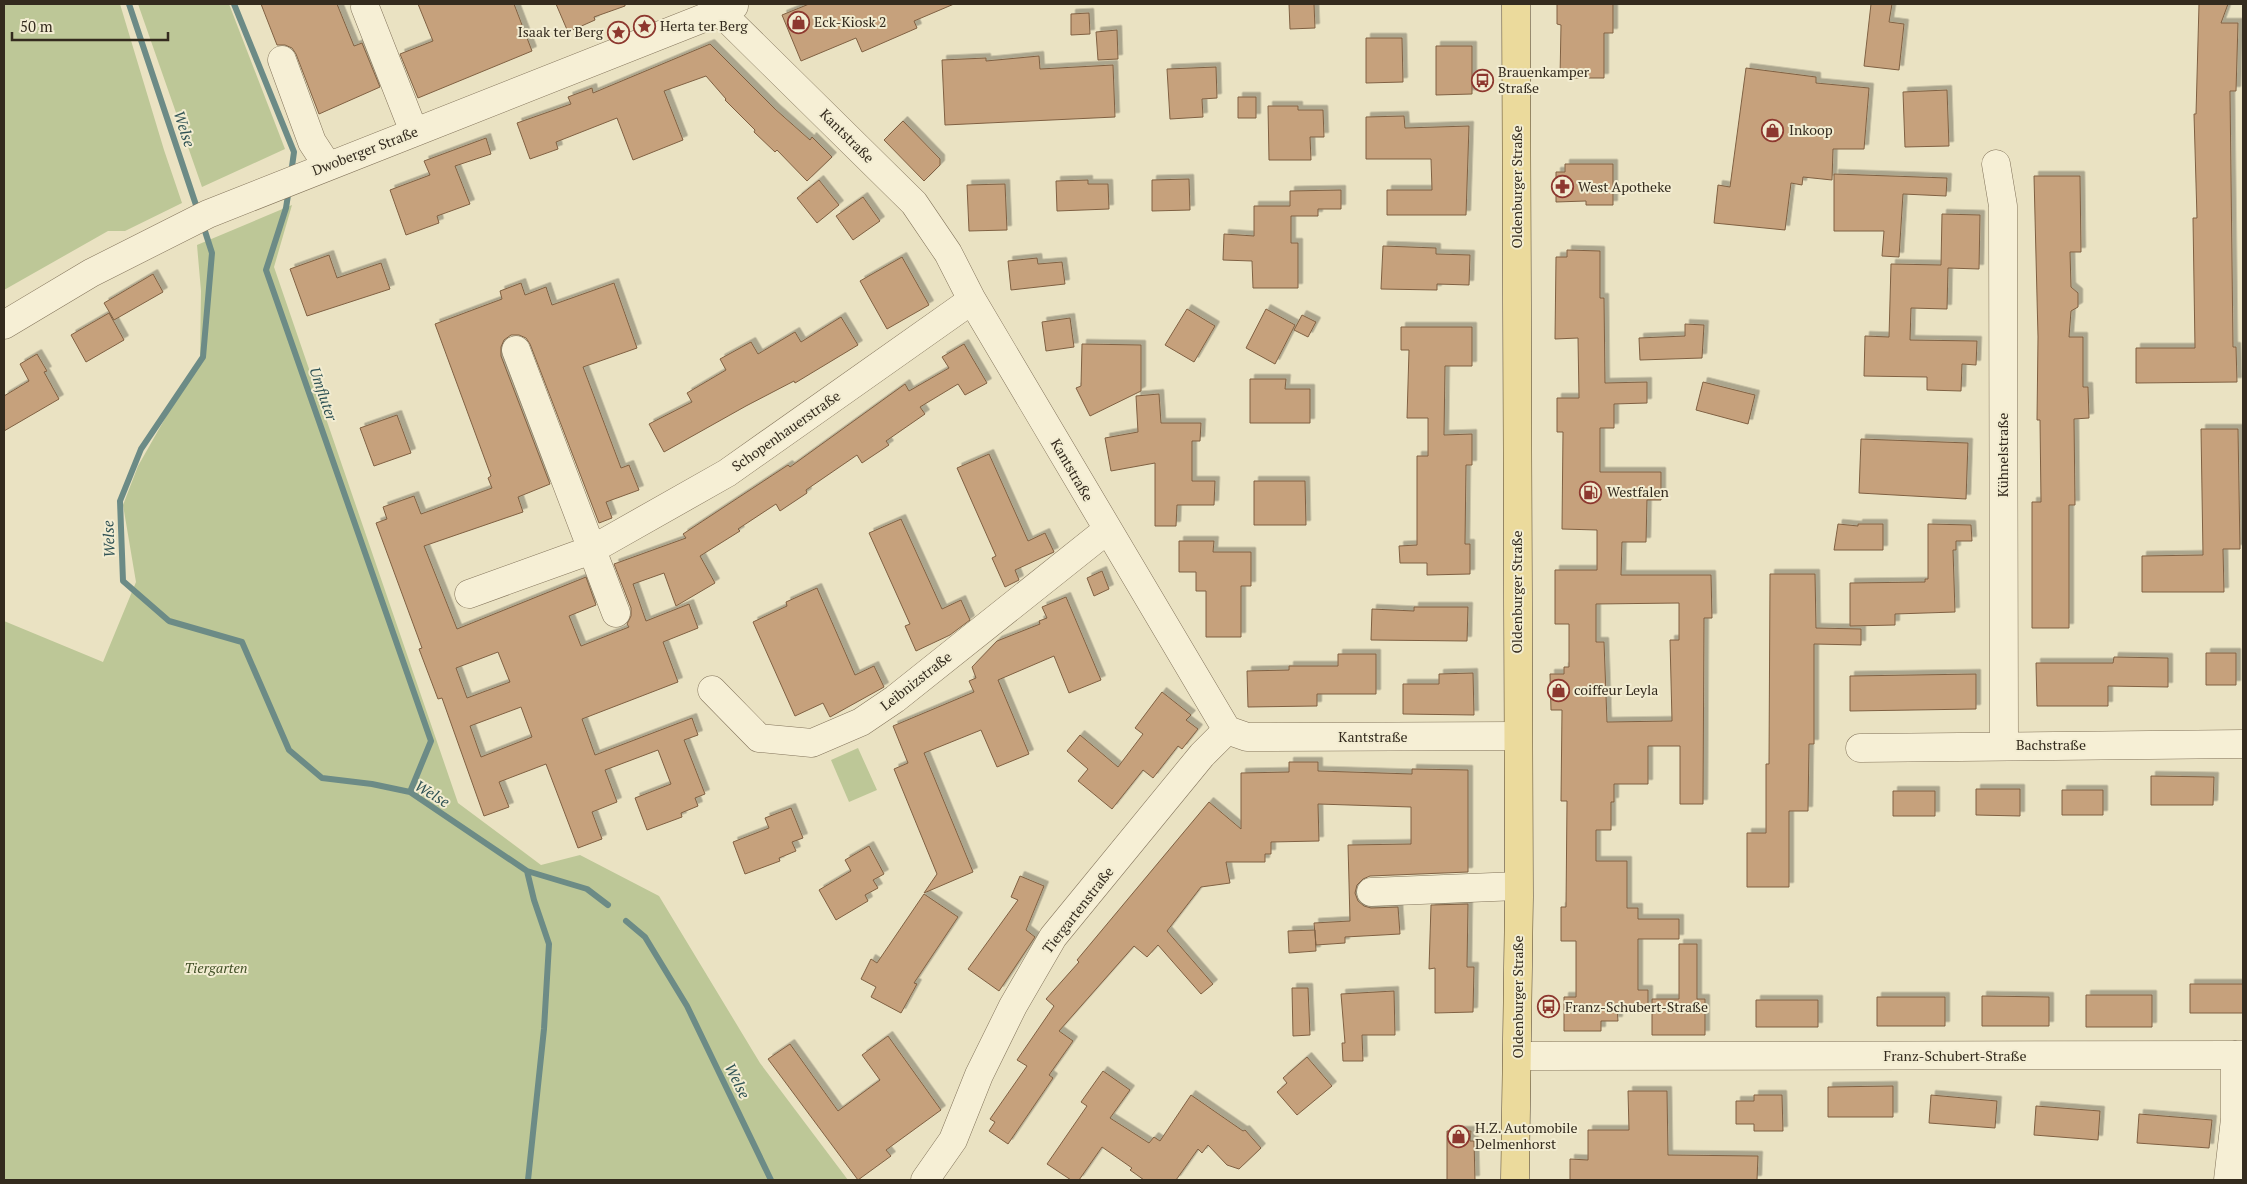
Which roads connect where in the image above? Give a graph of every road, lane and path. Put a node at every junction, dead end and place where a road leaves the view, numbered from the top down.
1 (1516, 4) edge
2 (724, 6) edge
3 (365, 7) dead end
4 (282, 60) dead end
5 (414, 132) junction
6 (1996, 164) dead end
7 (327, 165) junction
8 (972, 300) junction
9 (4, 325) edge
10 (516, 350) dead end
11 (1107, 530) junction
12 (591, 550) junction
13 (470, 594) dead end
14 (616, 613) dead end
15 (712, 690) dead end
16 (1227, 730) junction
17 (1517, 736) junction
18 (2243, 744) edge
19 (2004, 745) junction
20 (1860, 748) dead end
21 (1518, 886) junction
22 (1371, 892) dead end
23 (2239, 1055) edge
24 (1518, 1056) junction
25 (925, 1180) edge
26 (1515, 1180) edge
27 (2228, 1180) edge

1 - 17 main road, Oldenburger Straße
2 - 5 street, Dwoberger Straße
2 - 8 street, Kantstraße
3 - 5 street
4 - 7 street
5 - 7 street, Dwoberger Straße
6 - 19 street, Kühnelstraße
7 - 9 street, Dwoberger Straße
8 - 11 street, Kantstraße
8 - 12 street, Schopenhauerstraße
10 - 12 street
11 - 15 street, Leibnizstraße
11 - 16 street, Kantstraße
12 - 13 street, Schopenhauerstraße
12 - 14 street
16 - 17 street, Kantstraße
16 - 25 street, Tiergartenstraße
17 - 21 main road, Oldenburger Straße
18 - 19 street, Bachstraße
19 - 20 street, Bachstraße
21 - 22 street
21 - 24 main road, Oldenburger Straße
23 - 24 street, Franz-Schubert-Straße
23 - 27 street
24 - 26 main road, Oldenburger Straße

